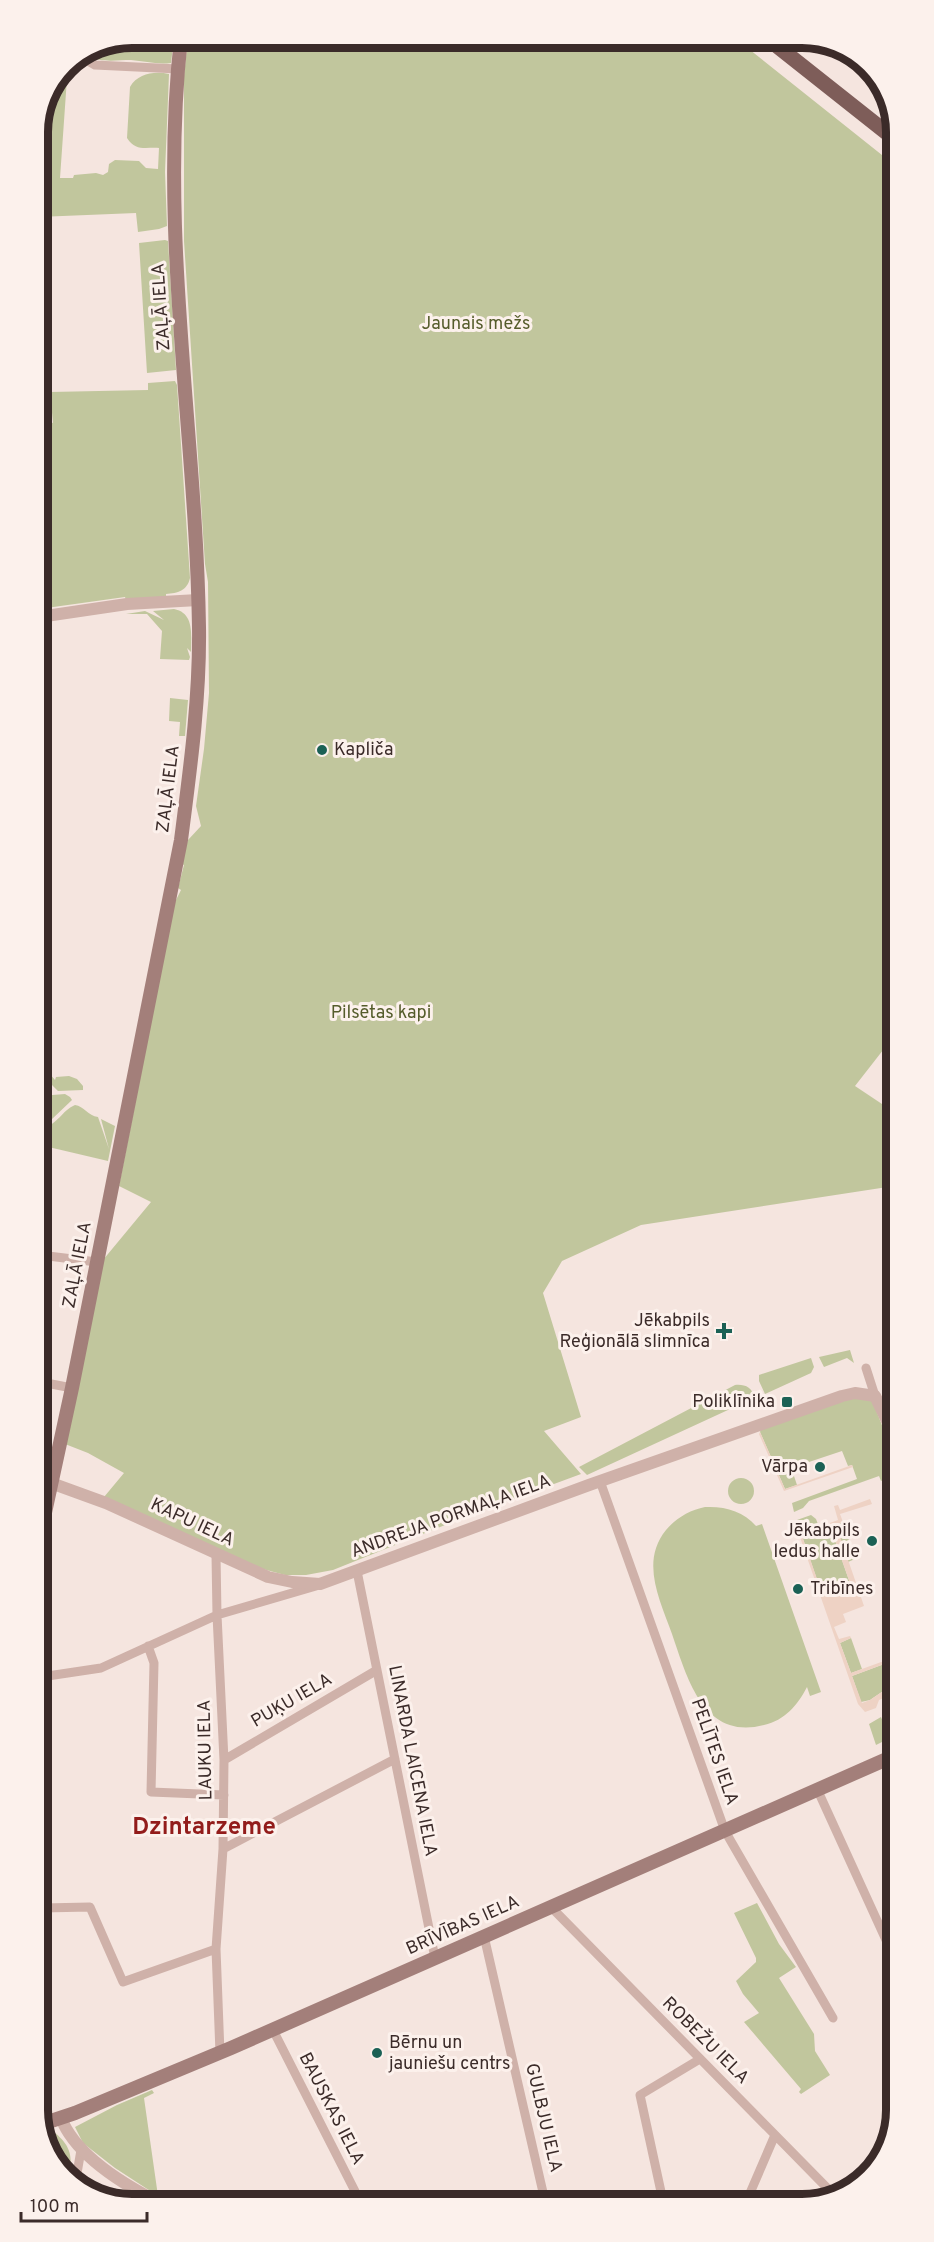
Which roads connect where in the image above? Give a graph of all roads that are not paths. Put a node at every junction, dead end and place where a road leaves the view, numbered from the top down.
1 (180, 48) edge
2 (780, 48) edge
3 (88, 61) edge
4 (178, 69) junction
5 (886, 131) edge
6 (198, 600) junction
7 (48, 616) edge
8 (48, 1256) edge
9 (97, 1262) junction
10 (866, 1368) dead end
11 (48, 1383) edge
12 (72, 1388) junction
13 (875, 1396) junction
14 (886, 1419) edge
15 (600, 1481) junction
16 (51, 1483) junction
17 (48, 1498) edge
18 (216, 1555) junction
19 (357, 1571) junction
20 (320, 1584) junction
21 (217, 1615) junction
22 (148, 1646) junction
23 (377, 1670) junction
24 (48, 1676) edge
25 (395, 1759) junction
26 (224, 1760) junction
27 (886, 1760) edge
28 (818, 1791) junction
29 (224, 1795) junction
30 (725, 1831) junction
31 (223, 1850) junction
32 (551, 1906) junction
33 (48, 1908) edge
34 (484, 1936) junction
35 (886, 1940) edge
36 (216, 1949) junction
37 (435, 1958) junction
38 (832, 2018) dead end
39 (273, 2030) junction
40 (220, 2053) junction
41 (700, 2060) junction
42 (61, 2118) junction
43 (49, 2122) edge
44 (775, 2135) junction
45 (81, 2150) junction
46 (77, 2173) edge
47 (829, 2190) edge
48 (145, 2194) edge
49 (356, 2194) edge
50 (543, 2194) edge
51 (661, 2194) edge
52 (750, 2194) edge

1 - 4 main road, ZAĻĀ IELA
2 - 5 main road
3 - 4 street
4 - 6 main road, ZAĻĀ IELA
6 - 7 street
6 - 9 main road, ZAĻĀ IELA
8 - 9 street
9 - 12 main road, ZAĻĀ IELA
10 - 13 street
11 - 12 street
12 - 16 main road, ZAĻĀ IELA
13 - 14 street
13 - 15 street, ANDREJA PORMAĻA IELA
15 - 19 street, ANDREJA PORMAĻA IELA
15 - 30 street, PELĪTES IELA
16 - 17 main road, ZAĻĀ IELA
16 - 18 street, KAPU IELA
18 - 20 street, KAPU IELA
18 - 21 street, LAUKU IELA
19 - 20 street, ANDREJA PORMAĻA IELA
19 - 23 street, LINARDA LAICENA IELA
20 - 21 street, ANDREJA PORMAĻA IELA
21 - 22 street, ANDREJA PORMAĻA IELA
21 - 26 street, LAUKU IELA
22 - 24 street, ANDREJA PORMAĻA IELA
22 - 29 street
23 - 25 street, LINARDA LAICENA IELA
23 - 26 street, PUĶU IELA
25 - 31 street
25 - 37 street, LINARDA LAICENA IELA
26 - 29 street, LAUKU IELA
27 - 28 main road, BRĪVĪBAS IELA
28 - 30 main road, BRĪVĪBAS IELA
28 - 35 street
29 - 31 street, LAUKU IELA
30 - 32 main road, BRĪVĪBAS IELA
30 - 38 street, PELĪTES IELA
31 - 36 street, LAUKU IELA
32 - 34 main road, BRĪVĪBAS IELA
32 - 41 street, ROBEŽU IELA
33 - 36 street
34 - 37 main road, BRĪVĪBAS IELA
34 - 50 street, GULBJU IELA
36 - 40 street, LAUKU IELA
37 - 39 main road, BRĪVĪBAS IELA
39 - 40 main road, BRĪVĪBAS IELA
39 - 49 street, BAUSKAS IELA
40 - 42 main road, BRĪVĪBAS IELA
41 - 44 street, ROBEŽU IELA
41 - 51 street
42 - 43 main road, BRĪVĪBAS IELA
42 - 45 street
44 - 47 street, ROBEŽU IELA
44 - 52 street
45 - 46 street
45 - 48 street

